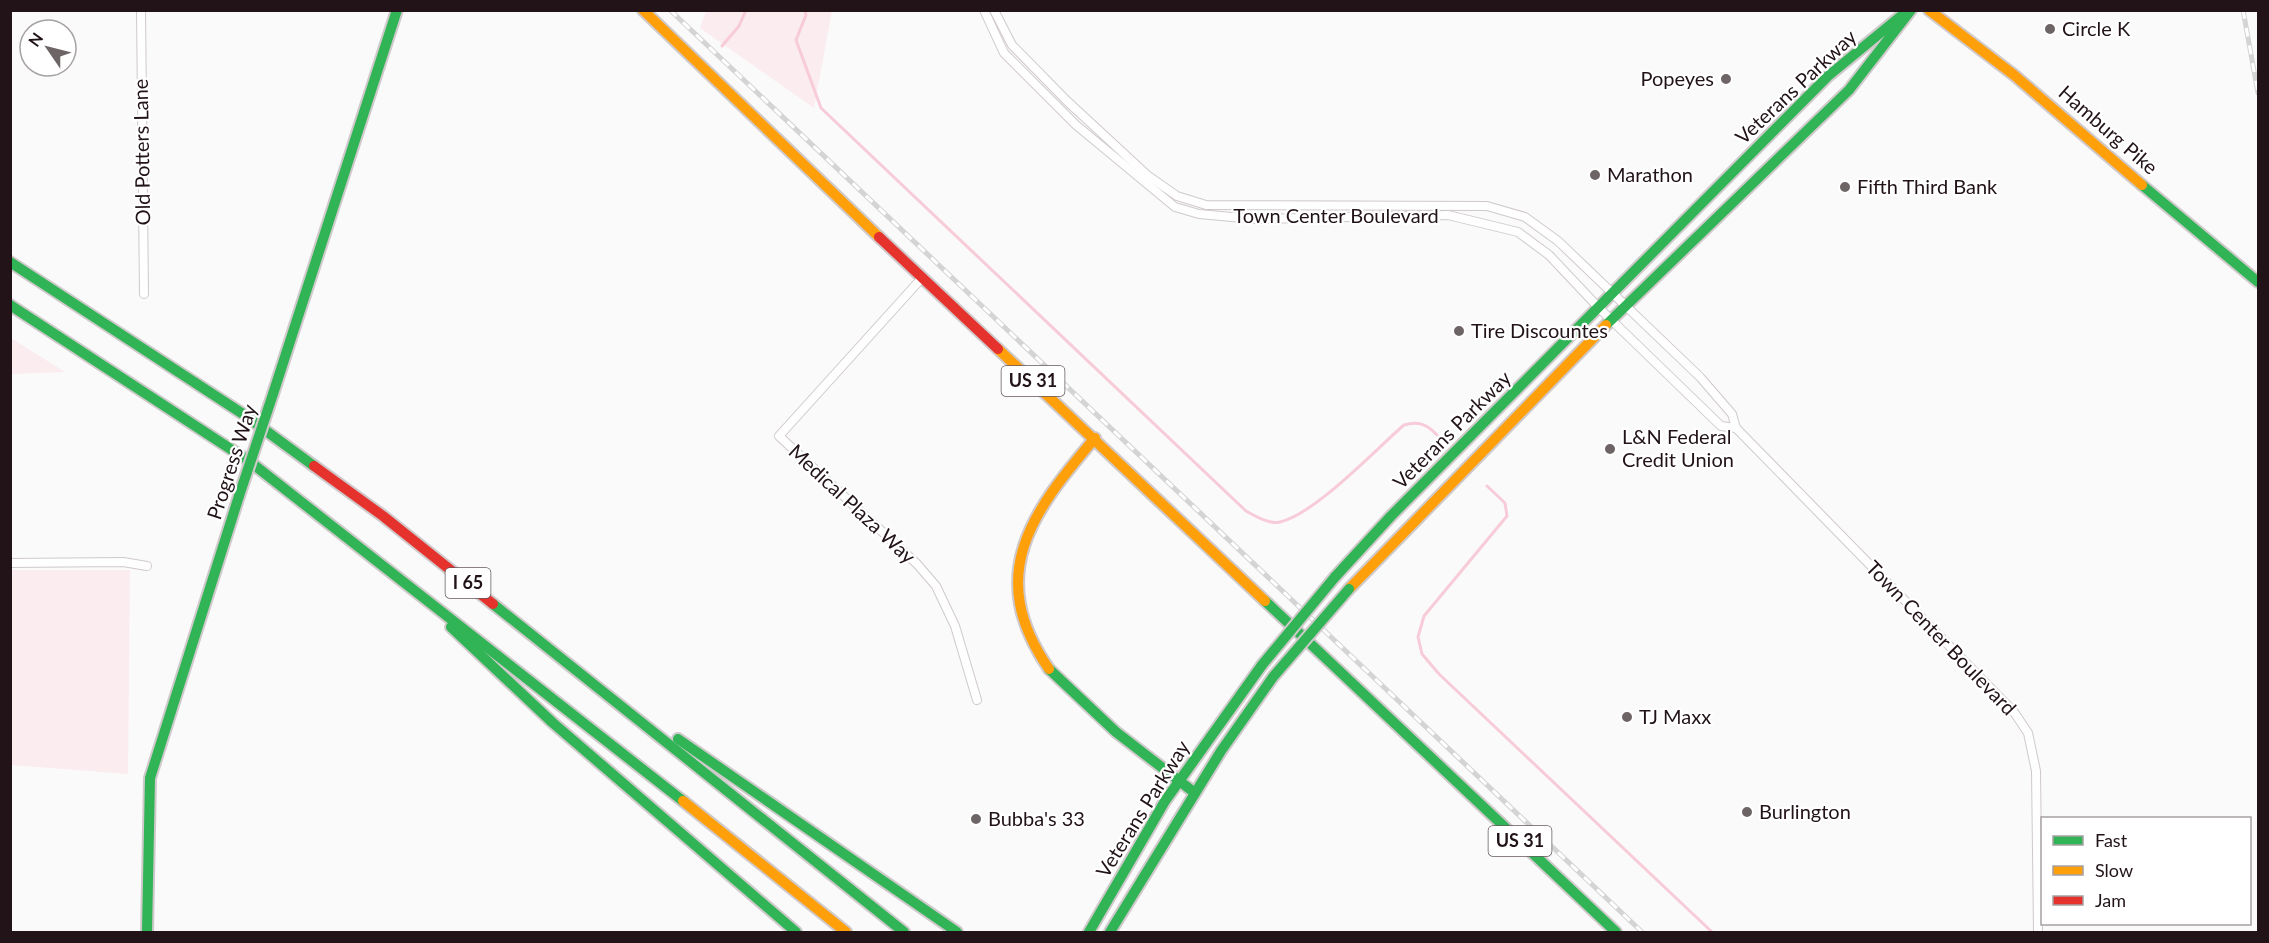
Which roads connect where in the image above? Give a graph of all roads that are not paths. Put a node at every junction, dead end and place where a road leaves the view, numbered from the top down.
1 (141, 10) edge
2 (397, 10) edge
3 (644, 10) edge
4 (984, 10) edge
5 (994, 10) edge
6 (1910, 10) edge
7 (1929, 10) edge
8 (10, 262) edge
9 (921, 279) junction
10 (2259, 282) edge
11 (144, 294) dead end
12 (1613, 294) junction
13 (10, 305) edge
14 (1624, 306) junction
15 (1599, 308) junction
16 (1611, 319) junction
17 (1736, 428) junction
18 (1095, 438) junction
19 (10, 563) edge
20 (385, 564) junction
21 (147, 566) dead end
22 (570, 664) junction
23 (977, 700) dead end
24 (1179, 781) junction
25 (1195, 793) junction
26 (147, 933) edge
27 (796, 933) edge
28 (846, 933) edge
29 (904, 933) edge
30 (957, 933) edge
31 (1089, 933) edge
32 (1110, 933) edge
33 (1616, 933) edge
34 (2038, 933) edge

1 - 11 street, Old Potters Lane
2 - 26 main road, Progress Way, bridge
3 - 9 main road, US 31
4 - 15 street, Town Center Boulevard
5 - 12 street, Town Center Boulevard
6 - 12 main road, Veterans Parkway
6 - 14 main road, Veterans Parkway
7 - 10 main road, Hamburg Pike
8 - 22 main road, I 65
9 - 18 main road, US 31
9 - 23 street, Medical Plaza Way
12 - 14 street, Town Center Boulevard
12 - 15 main road, Veterans Parkway
13 - 20 main road, I 65
14 - 16 main road, Veterans Parkway
14 - 17 street, Town Center Boulevard
15 - 16 street, Town Center Boulevard
15 - 24 main road, Veterans Parkway, bridge
16 - 17 street, Town Center Boulevard
16 - 25 main road, Veterans Parkway, bridge
17 - 34 street, Town Center Boulevard
18 - 24 main road
18 - 33 main road, US 31
19 - 21 street
20 - 27 main road
20 - 28 main road, I 65
22 - 29 main road, I 65
22 - 30 main road
24 - 25 main road
24 - 31 main road, Veterans Parkway
25 - 32 main road, Veterans Parkway

